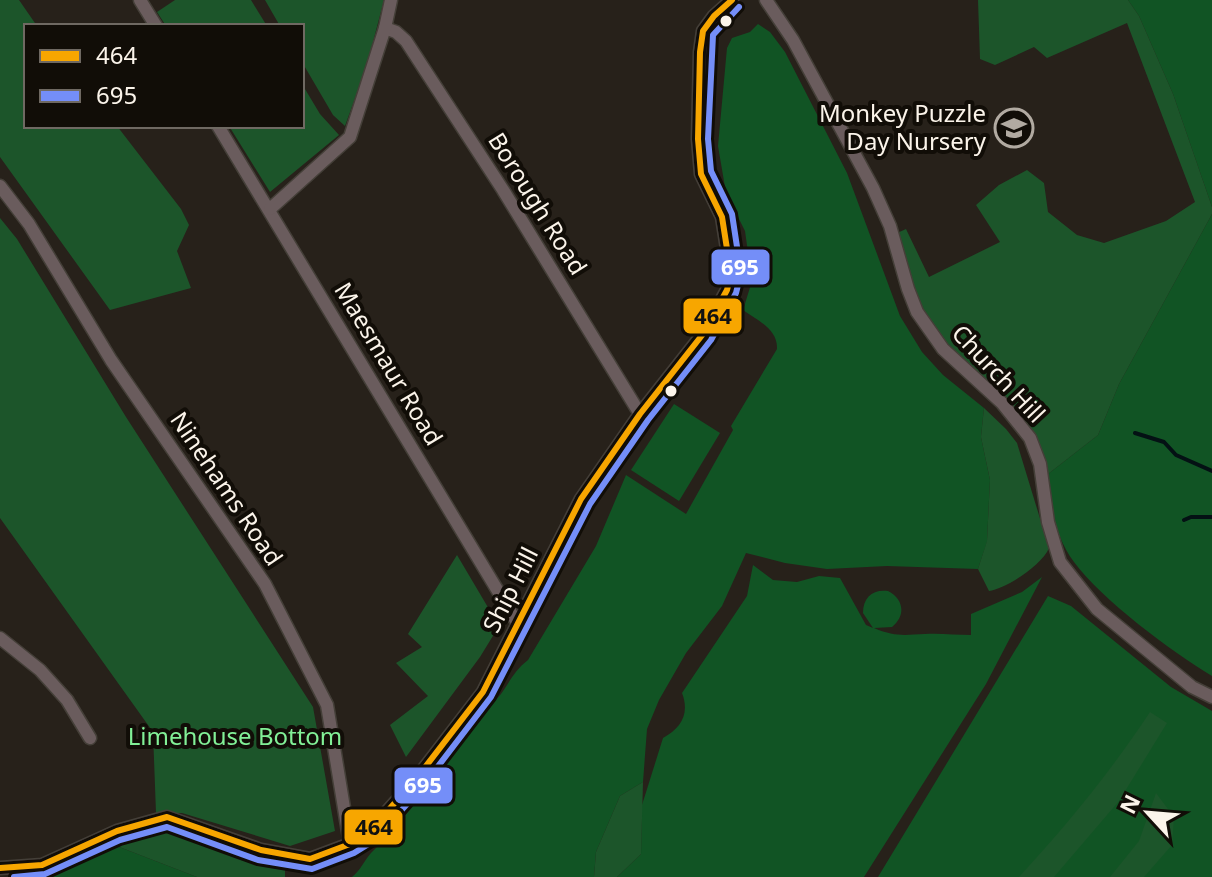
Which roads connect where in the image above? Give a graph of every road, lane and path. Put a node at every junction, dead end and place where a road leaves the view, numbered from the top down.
1 (140, 0) edge
2 (391, 0) edge
3 (732, 0) edge
4 (766, 0) edge
5 (155, 24) edge
6 (385, 28) junction
7 (219, 128) edge
8 (0, 186) edge
9 (270, 209) junction
10 (640, 414) junction
11 (519, 626) junction
12 (0, 638) edge
13 (1212, 697) edge
14 (90, 738) dead end
15 (350, 844) junction
16 (0, 868) edge

1 - 5 street
2 - 6 street
3 - 10 street, Ship Hill
4 - 13 street, Church Hill
6 - 9 street
6 - 10 street, Borough Road
7 - 9 street, Maesmaur Road
8 - 15 street, Ninehams Road
9 - 11 street, Maesmaur Road
10 - 11 street, Ship Hill
11 - 15 street, Ship Hill
12 - 14 street
15 - 16 street, Ship Hill

